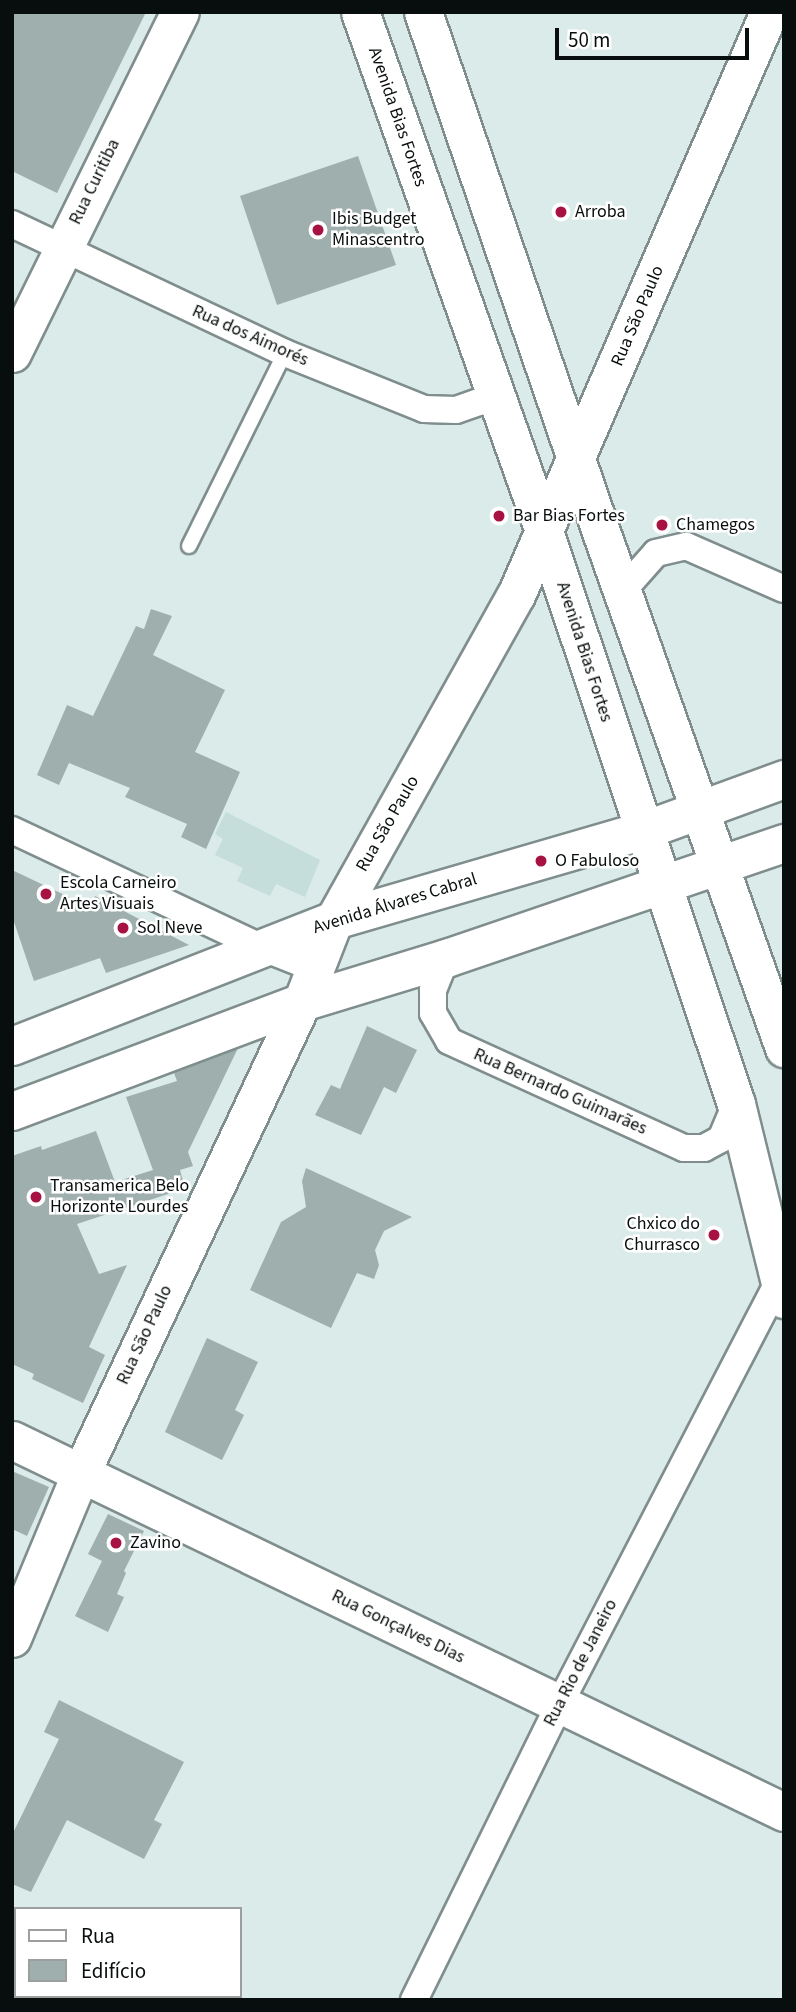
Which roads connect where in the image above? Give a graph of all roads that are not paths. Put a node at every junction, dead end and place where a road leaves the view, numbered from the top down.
1 (180, 12) edge
2 (360, 12) edge
3 (423, 12) edge
4 (769, 12) edge
5 (12, 224) edge
6 (62, 248) junction
7 (285, 353) junction
8 (12, 354) edge
9 (496, 396) junction
10 (576, 458) junction
11 (544, 531) junction
12 (189, 546) dead end
13 (624, 589) junction
14 (784, 589) edge
15 (504, 620) junction
16 (575, 627) junction
17 (784, 779) edge
18 (701, 809) junction
19 (12, 830) edge
20 (644, 830) junction
21 (784, 843) edge
22 (720, 867) junction
23 (662, 886) junction
24 (334, 920) junction
25 (263, 948) junction
26 (446, 958) junction
27 (309, 986) junction
28 (12, 1046) edge
29 (784, 1048) edge
30 (736, 1104) junction
31 (12, 1111) edge
32 (781, 1290) edge
33 (784, 1320) edge
34 (755, 1330) junction
35 (12, 1440) edge
36 (80, 1475) junction
37 (12, 1638) edge
38 (559, 1704) junction
39 (784, 1812) edge
40 (414, 2000) edge

1 - 6 street, Rua Curitiba
2 - 9 street, Avenida Bias Fortes
3 - 10 street
4 - 10 street, Rua São Paulo
5 - 6 street, Rua dos Aimorés
6 - 7 street, Rua dos Aimorés
6 - 8 street, Rua Curitiba
7 - 9 street, Rua dos Aimorés
7 - 12 lane
9 - 11 street, Avenida Bias Fortes
10 - 11 street, Rua São Paulo
10 - 13 street
11 - 15 street, Rua São Paulo
11 - 16 street, Avenida Bias Fortes
13 - 14 street
13 - 18 street
15 - 16 street
15 - 24 street, Rua São Paulo
16 - 20 street, Avenida Bias Fortes
17 - 18 street, Avenida Álvares Cabral
18 - 20 street, Avenida Álvares Cabral
18 - 22 street
19 - 25 street
20 - 23 street, Avenida Bias Fortes
20 - 24 street, Avenida Álvares Cabral
21 - 22 street
22 - 23 street
22 - 29 street
23 - 26 street
23 - 30 street, Avenida Bias Fortes
24 - 25 street, Avenida Álvares Cabral
24 - 27 street, Rua São Paulo
25 - 27 street
25 - 28 street, Avenida Álvares Cabral
26 - 27 street
26 - 30 street, Rua Bernardo Guimarães
27 - 31 street
27 - 36 street, Rua São Paulo
30 - 32 street, Avenida Bias Fortes
32 - 34 street, Rua Rio de Janeiro
33 - 34 street
34 - 38 street, Rua Rio de Janeiro
35 - 36 street, Rua Gonçalves Dias
36 - 37 street, Rua São Paulo
36 - 38 street, Rua Gonçalves Dias
38 - 39 street, Rua Gonçalves Dias
38 - 40 street, Rua Rio de Janeiro

